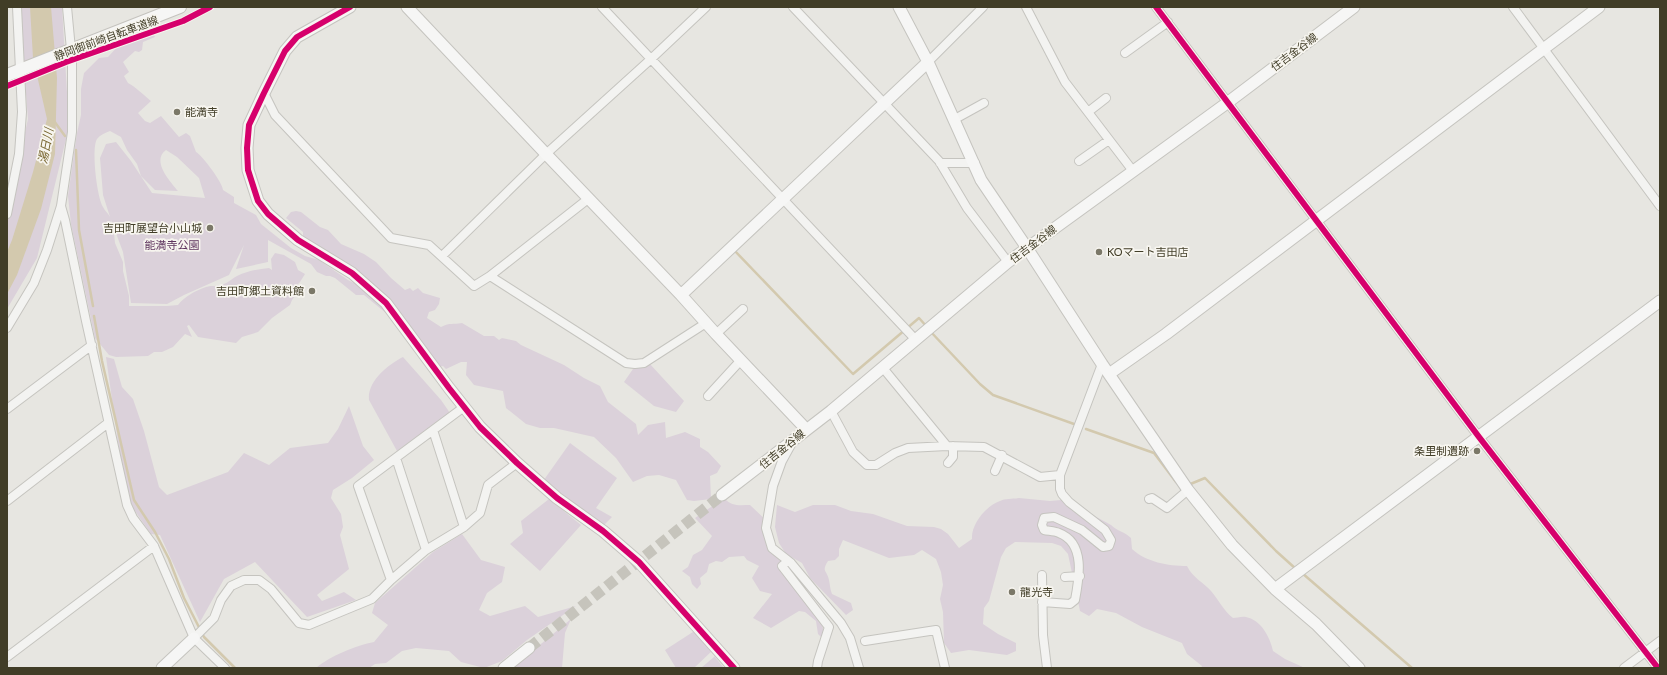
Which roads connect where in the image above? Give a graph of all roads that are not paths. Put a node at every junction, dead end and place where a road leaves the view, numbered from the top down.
1 (17, 7) edge
2 (67, 7) edge
3 (180, 7) edge
4 (350, 7) edge
5 (407, 7) edge
6 (602, 7) edge
7 (706, 7) edge
8 (793, 7) edge
9 (898, 7) edge
10 (983, 7) edge
11 (1026, 7) edge
12 (1156, 7) edge
13 (1354, 7) edge
14 (1514, 7) edge
15 (1599, 7) edge
16 (1168, 22) junction
17 (1545, 49) junction
18 (71, 50) junction
19 (1126, 54) dead end
20 (651, 59) junction
21 (928, 62) junction
22 (21, 70) junction
23 (7, 75) edge
24 (264, 93) junction
25 (1106, 98) dead end
26 (884, 103) junction
27 (984, 103) dead end
28 (1227, 103) junction
29 (1088, 112) junction
30 (955, 119) junction
31 (1109, 140) junction
32 (546, 154) junction
33 (1079, 162) dead end
34 (940, 163) junction
35 (975, 163) junction
36 (1133, 171) junction
37 (588, 199) junction
38 (782, 199) junction
39 (61, 206) junction
40 (1660, 206) edge
41 (7, 214) edge
42 (1316, 220) junction
43 (1027, 248) junction
44 (442, 256) junction
45 (1008, 262) junction
46 (490, 276) junction
47 (682, 295) junction
48 (1660, 301) edge
49 (743, 308) dead end
50 (706, 323) junction
51 (7, 328) edge
52 (716, 334) junction
53 (913, 336) junction
54 (92, 345) junction
55 (741, 360) junction
56 (1102, 364) junction
57 (883, 368) junction
58 (1109, 374) junction
59 (708, 396) dead end
60 (464, 407) junction
61 (7, 409) edge
62 (831, 411) junction
63 (108, 423) junction
64 (806, 429) junction
65 (433, 430) junction
66 (1479, 437) junction
67 (795, 439) junction
68 (950, 446) junction
69 (1002, 455) junction
70 (396, 458) junction
71 (516, 463) junction
72 (948, 463) dead end
73 (995, 471) dead end
74 (1060, 476) junction
75 (1186, 487) junction
76 (722, 495) tunnel mouth
77 (1149, 499) dead end
78 (7, 501) edge
79 (464, 527) junction
80 (154, 546) junction
81 (426, 550) junction
82 (788, 560) junction
83 (1042, 575) dead end
84 (1080, 576) junction
85 (1064, 577) dead end
86 (391, 580) junction
87 (1275, 589) junction
88 (1042, 602) junction
89 (195, 636) junction
90 (865, 641) dead end
91 (1660, 641) edge
92 (529, 648) tunnel mouth
93 (1645, 651) junction
94 (7, 656) edge
95 (162, 668) edge
96 (225, 668) edge
97 (504, 668) edge
98 (734, 668) edge
99 (817, 668) edge
100 (859, 668) edge
101 (945, 668) edge
102 (1047, 668) edge
103 (1359, 668) edge
104 (1624, 668) edge
105 (1658, 668) edge

1 - 22 street
2 - 18 street
3 - 18 main road
4 - 24 street
5 - 32 street
6 - 20 street
7 - 20 street
8 - 26 street
9 - 21 street
10 - 21 street
11 - 29 street
12 - 16 street
13 - 28 street, 住吉金谷線
14 - 17 street
15 - 17 street
16 - 19 street
16 - 28 street
17 - 40 street
17 - 42 street
18 - 22 main road
18 - 39 street
20 - 32 street
20 - 38 street
21 - 26 street
21 - 30 street
22 - 23 main road
22 - 41 street
24 - 44 street
24 - 60 street
25 - 29 street
26 - 34 street
26 - 38 street
27 - 30 street
28 - 36 street, 住吉金谷線
28 - 42 street
29 - 31 street
30 - 35 street
31 - 33 street
31 - 36 street
32 - 37 street
32 - 44 street
34 - 35 street
34 - 45 street
35 - 43 street
36 - 43 street, 住吉金谷線
37 - 46 street
37 - 47 street
38 - 47 street
38 - 53 street
39 - 51 street
39 - 54 street
42 - 58 street
42 - 66 street
43 - 45 street, 住吉金谷線
43 - 56 street
44 - 46 street
45 - 53 street, 住吉金谷線
46 - 50 street
47 - 50 street
48 - 66 street
49 - 52 street
50 - 52 street
52 - 55 street
53 - 57 street, 住吉金谷線
54 - 61 street
54 - 63 street
55 - 59 street
55 - 64 street
56 - 58 street
56 - 74 street
57 - 62 street, 住吉金谷線
57 - 68 street
58 - 75 street
60 - 65 street
60 - 71 street
62 - 64 street, 住吉金谷線
62 - 68 street
63 - 78 street
63 - 80 street
64 - 67 street, 住吉金谷線
65 - 70 street
65 - 79 street
66 - 87 street
66 - 93 street
67 - 76 street, 住吉金谷線
67 - 82 street
68 - 69 street
68 - 72 street
69 - 73 street
69 - 74 street
70 - 81 street
70 - 86 street
71 - 79 street
71 - 98 street
74 - 84 street
75 - 77 street
75 - 87 street
79 - 81 street
80 - 89 street
80 - 94 street
81 - 86 street
82 - 99 street
82 - 100 street
83 - 88 street
84 - 85 street
84 - 88 street
86 - 89 street
87 - 103 street
88 - 102 street
89 - 95 street
89 - 96 street
90 - 101 street
91 - 93 street
92 - 97 street
93 - 104 street
93 - 105 street

